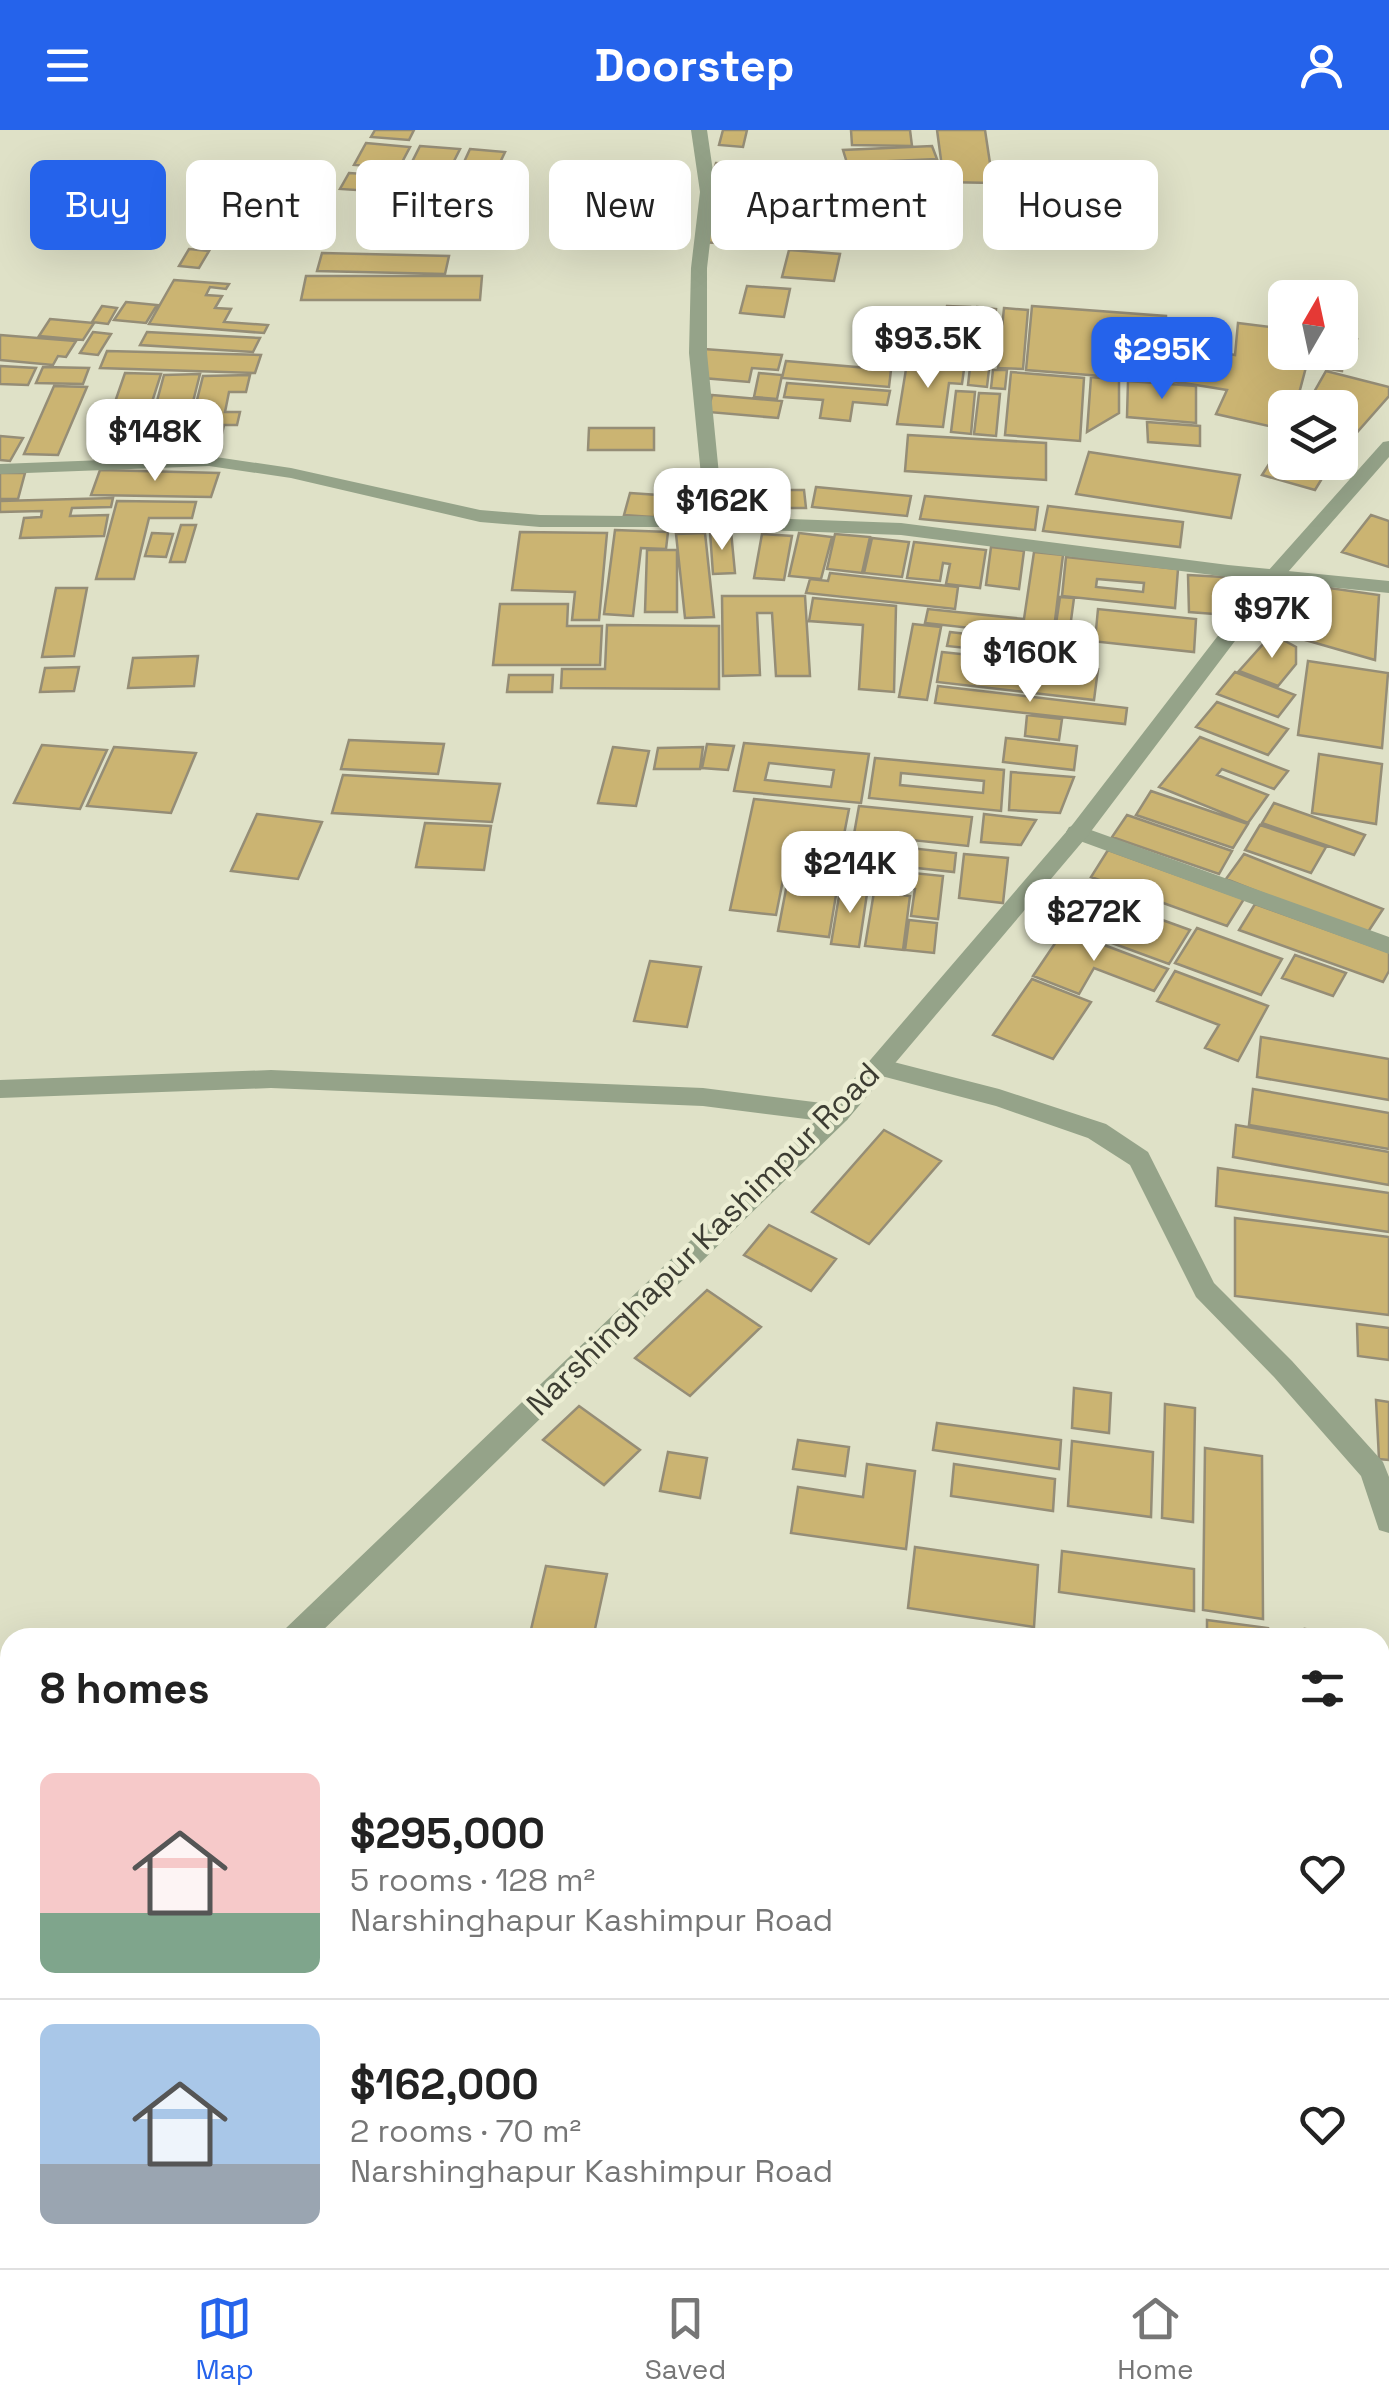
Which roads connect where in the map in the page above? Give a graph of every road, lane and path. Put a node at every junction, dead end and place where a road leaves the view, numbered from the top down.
1 (699, 130) edge
2 (1389, 446) edge
3 (0, 468) edge
4 (727, 522) junction
5 (1274, 576) junction
6 (1389, 587) edge
7 (1077, 832) junction
8 (1389, 946) edge
9 (878, 1067) junction
10 (0, 1088) edge
11 (838, 1114) junction
12 (1389, 1521) edge
13 (305, 1628) edge

1 - 4 street
2 - 5 street, Narshinghapur Kashimpur Road
3 - 4 street
4 - 5 street
5 - 6 street
5 - 7 street, Narshinghapur Kashimpur Road
7 - 8 street
7 - 9 street, Narshinghapur Kashimpur Road
9 - 11 street, Narshinghapur Kashimpur Road
9 - 12 street
10 - 11 street
11 - 13 street, Narshinghapur Kashimpur Road

